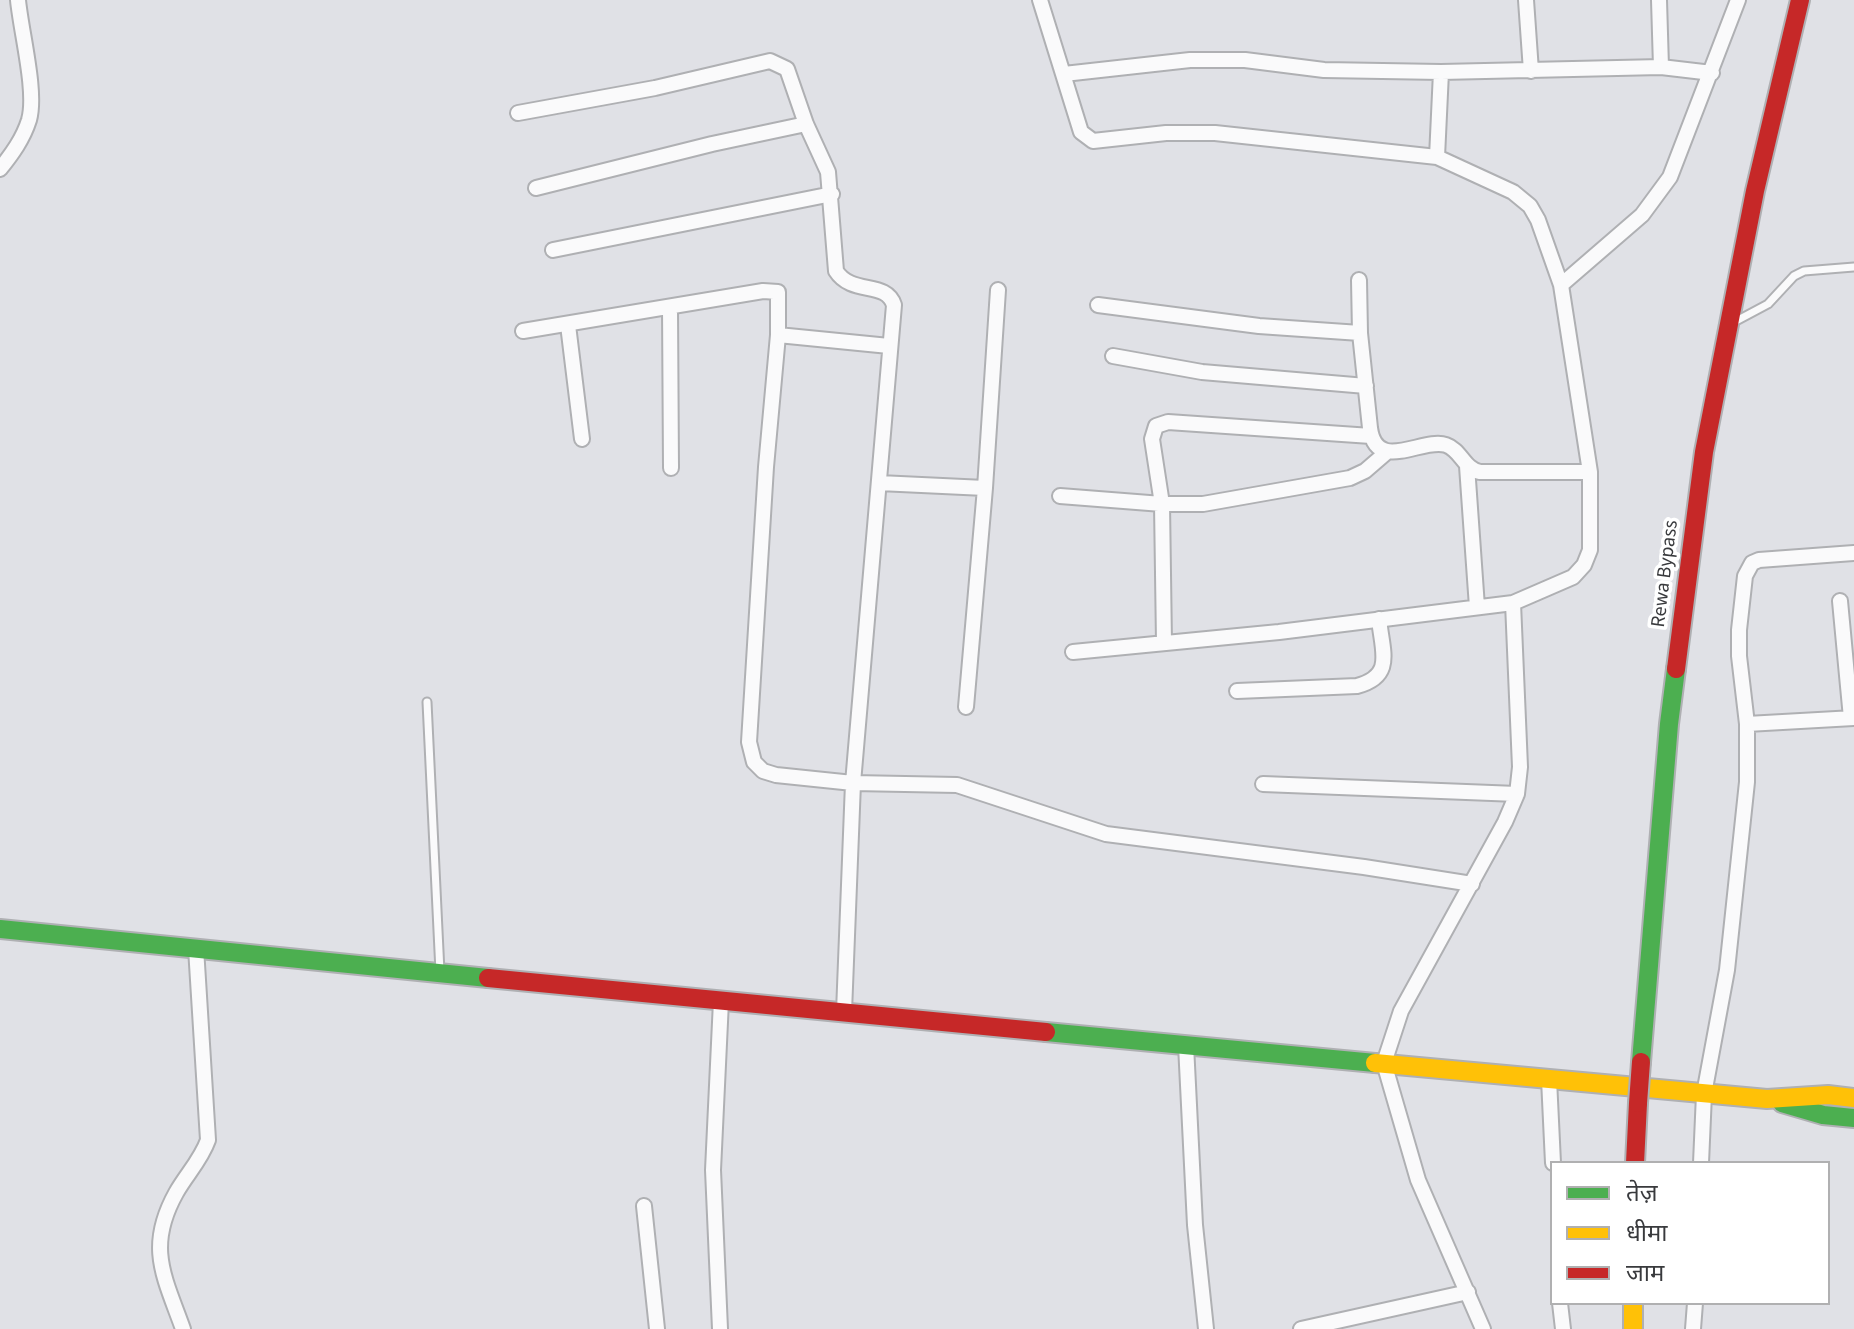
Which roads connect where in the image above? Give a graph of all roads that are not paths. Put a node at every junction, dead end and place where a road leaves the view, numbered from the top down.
1 (18, 0) edge
2 (1040, 0) edge
3 (1526, 0) edge
4 (1659, 0) edge
5 (1738, 0) edge
6 (1800, 0) edge
7 (1661, 67) junction
8 (1531, 71) junction
9 (1441, 72) junction
10 (1712, 73) junction
11 (1064, 74) junction
12 (518, 113) dead end
13 (806, 124) junction
14 (1437, 157) junction
15 (0, 169) edge
16 (536, 188) dead end
17 (832, 194) junction
18 (553, 250) dead end
19 (1854, 267) edge
20 (1359, 280) dead end
21 (1561, 285) junction
22 (998, 290) dead end
23 (1098, 305) dead end
24 (670, 308) junction
25 (568, 325) junction
26 (1726, 327) junction
27 (523, 331) dead end
28 (1360, 333) junction
29 (778, 335) junction
30 (889, 346) junction
31 (1113, 356) dead end
32 (1366, 386) junction
33 (1371, 436) junction
34 (582, 439) dead end
35 (1387, 452) junction
36 (1467, 466) junction
37 (671, 468) dead end
38 (1590, 472) junction
39 (879, 483) junction
40 (985, 488) junction
41 (1060, 496) dead end
42 (1162, 504) junction
43 (1854, 553) edge
44 (1840, 601) dead end
45 (1513, 603) junction
46 (1477, 607) junction
47 (1379, 619) junction
48 (1164, 643) junction
49 (1073, 652) dead end
50 (1237, 691) dead end
51 (427, 702) dead end
52 (966, 707) dead end
53 (1852, 718) edge
54 (1747, 724) junction
55 (853, 783) junction
56 (1263, 784) dead end
57 (1517, 794) junction
58 (1472, 884) junction
59 (0, 929) edge
60 (196, 948) junction
61 (440, 973) junction
62 (721, 1001) junction
63 (844, 1012) junction
64 (1186, 1045) junction
65 (1384, 1063) junction
66 (1549, 1079) junction
67 (1704, 1094) junction
68 (1854, 1098) edge
69 (1767, 1099) junction
70 (1854, 1118) edge
71 (1553, 1161) edge
72 (1635, 1161) edge
73 (1701, 1161) edge
74 (644, 1206) dead end
75 (1468, 1292) junction
76 (1560, 1305) edge
77 (1633, 1305) edge
78 (1695, 1305) edge
79 (183, 1329) edge
80 (657, 1329) edge
81 (720, 1329) edge
82 (1206, 1329) edge
83 (1301, 1329) edge
84 (1483, 1329) edge
85 (1563, 1329) edge
86 (1633, 1329) edge
87 (1693, 1329) edge

1 - 15 street
2 - 11 street
3 - 8 street
4 - 7 street
5 - 10 street
6 - 26 main road, Rewa Bypass
7 - 8 street
7 - 10 street
8 - 9 street
9 - 11 street
9 - 14 street
10 - 21 street
11 - 14 street
12 - 13 street
13 - 16 street
13 - 17 street
14 - 21 street
17 - 18 street
17 - 30 street
19 - 26 lane
20 - 28 street
21 - 38 street
22 - 40 street
23 - 28 street
24 - 25 street
24 - 29 street
24 - 37 street
25 - 27 street
25 - 34 street
26 - 72 main road, Rewa Bypass, bridge
28 - 32 street
29 - 30 street
29 - 55 street
30 - 39 street
31 - 32 street
32 - 33 street
33 - 35 street
33 - 42 street
35 - 36 street
35 - 42 street
36 - 38 street
36 - 46 street
38 - 45 street
39 - 40 street
39 - 55 street
40 - 52 street
41 - 42 street
42 - 48 street
43 - 54 street
44 - 53 street
45 - 46 street
45 - 57 street
46 - 47 street
47 - 48 street
47 - 50 street
48 - 49 street
51 - 61 lane
53 - 54 street
54 - 67 street
55 - 58 street
55 - 63 street
56 - 57 street
57 - 58 street
58 - 65 street
59 - 60 main road
60 - 61 main road
60 - 79 street
61 - 62 main road
62 - 63 main road
62 - 81 street
63 - 64 main road
64 - 65 main road
64 - 82 street
65 - 66 main road
65 - 75 street
66 - 67 main road
66 - 71 street
67 - 69 main road
67 - 73 street
68 - 69 main road
69 - 70 main road
74 - 80 street
75 - 83 street
75 - 84 street
76 - 85 street
77 - 86 main road
78 - 87 street

